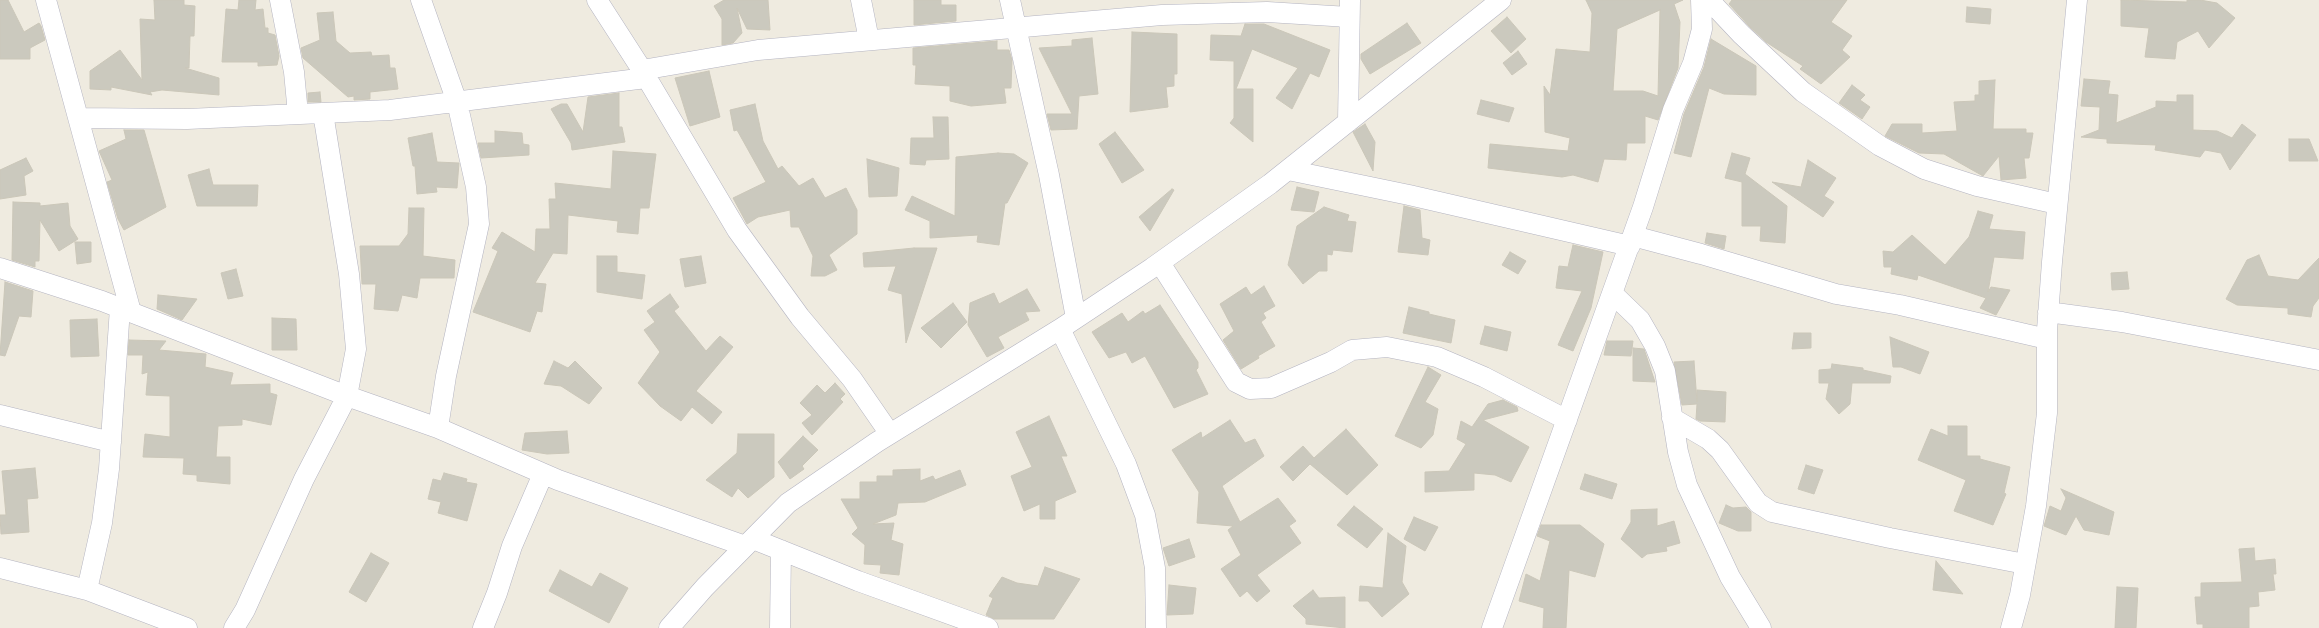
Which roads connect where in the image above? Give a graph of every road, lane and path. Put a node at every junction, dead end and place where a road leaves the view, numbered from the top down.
1 (46, 0) edge
2 (280, 0) edge
3 (421, 0) edge
4 (597, 0) edge
5 (861, 0) edge
6 (1010, 0) edge
7 (1501, 0) edge
8 (1701, 0) edge
9 (1709, 0) edge
10 (2077, 0) edge
11 (1349, 8) edge
12 (1016, 29) junction
13 (869, 40) junction
14 (644, 74) junction
15 (457, 102) junction
16 (323, 113) junction
17 (298, 114) junction
18 (78, 118) junction
19 (1348, 122) junction
20 (1288, 170) junction
21 (2057, 204) junction
22 (1631, 241) junction
23 (1160, 263) junction
24 (0, 268) edge
25 (1613, 294) junction
26 (125, 310) junction
27 (2048, 312) junction
28 (1068, 323) junction
29 (2048, 340) junction
30 (2319, 360) edge
31 (347, 396) junction
32 (0, 415) edge
33 (1672, 418) junction
34 (1568, 420) junction
35 (438, 428) junction
36 (890, 434) junction
37 (111, 442) junction
38 (543, 474) junction
39 (749, 542) junction
40 (781, 550) junction
41 (2025, 564) junction
42 (0, 568) edge
43 (87, 590) junction
44 (187, 628) edge
45 (234, 628) edge
46 (483, 628) edge
47 (669, 628) edge
48 (780, 628) edge
49 (988, 628) edge
50 (1156, 628) edge
51 (1492, 628) edge
52 (1761, 628) edge
53 (2011, 628) edge

1 - 18 street
2 - 17 street
3 - 15 street
4 - 14 street
5 - 13 street
6 - 12 street
7 - 19 street
8 - 22 street
9 - 21 street
10 - 21 street
11 - 12 street
11 - 19 street
12 - 13 street
12 - 28 street
13 - 14 street
14 - 15 street
14 - 36 street
15 - 16 street
15 - 35 street
16 - 17 street
16 - 31 street
17 - 18 street
18 - 26 street
19 - 20 street
20 - 22 street
20 - 23 street
21 - 27 street
22 - 25 street
22 - 29 street
23 - 28 street
23 - 34 street
24 - 26 street
25 - 33 street
25 - 34 street
26 - 31 street
26 - 37 street
27 - 29 street
27 - 30 street
28 - 36 street
28 - 50 street
29 - 41 street
31 - 35 street
31 - 45 street
32 - 37 street
33 - 41 street
33 - 52 street
34 - 51 street
35 - 38 street
36 - 39 street
37 - 43 street
38 - 39 street
38 - 46 street
39 - 40 street
39 - 47 street
40 - 48 street
40 - 49 street
41 - 53 street
42 - 43 street
43 - 44 street

